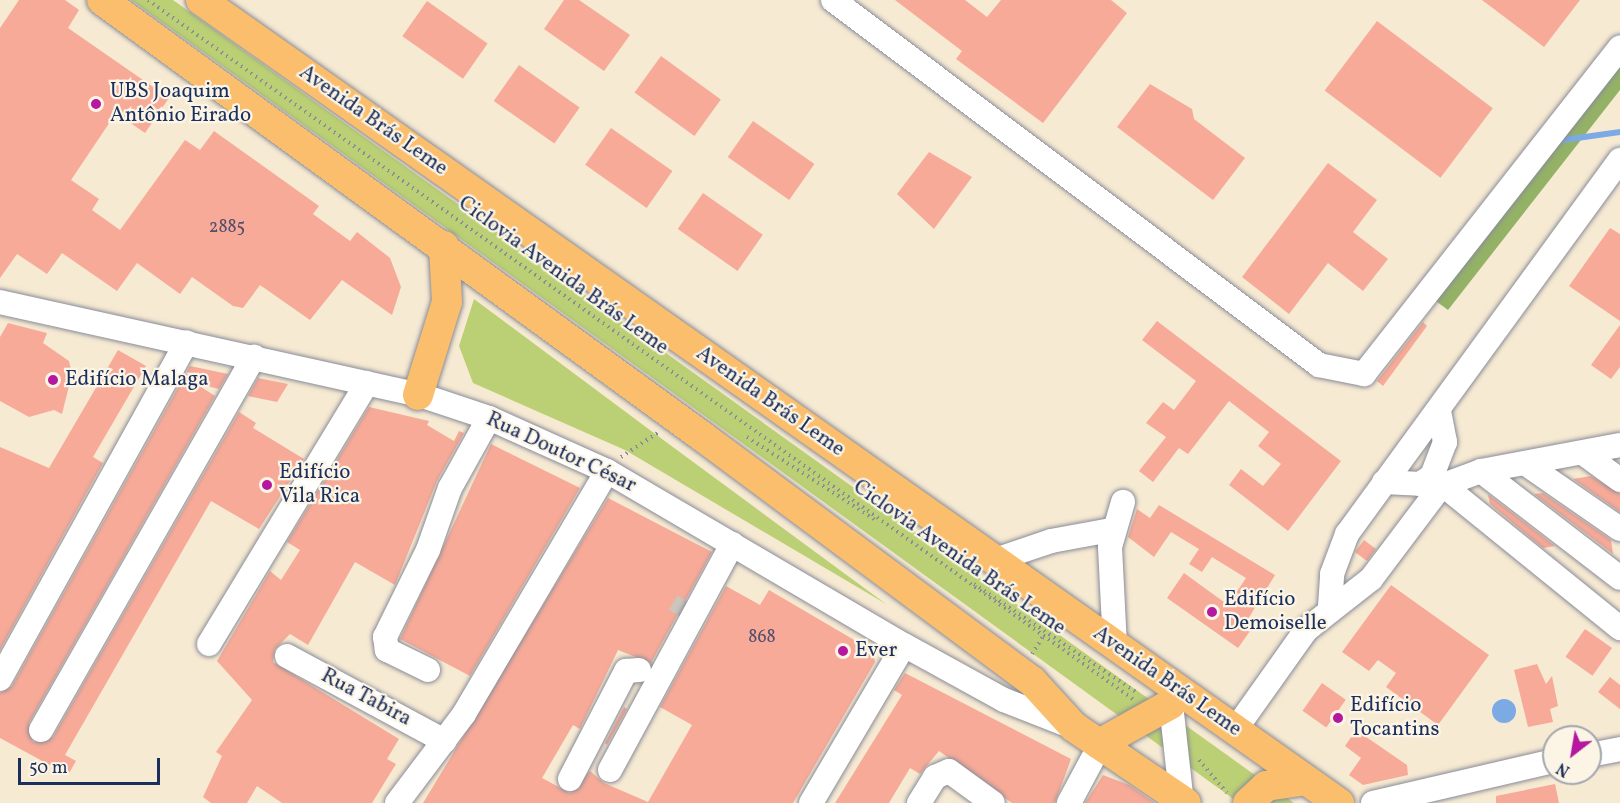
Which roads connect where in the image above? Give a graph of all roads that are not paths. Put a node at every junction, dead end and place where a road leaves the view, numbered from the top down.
1 (102, 0) edge
2 (201, 0) edge
3 (833, 0) edge
4 (1620, 48) edge
5 (1620, 160) edge
6 (444, 246) junction
7 (0, 302) edge
8 (188, 342) junction
9 (254, 357) junction
10 (367, 383) junction
11 (418, 395) junction
12 (1439, 411) junction
13 (489, 418) junction
14 (1620, 445) edge
15 (1583, 453) junction
16 (1526, 464) junction
17 (608, 471) junction
18 (1481, 471) junction
19 (1620, 480) edge
20 (1436, 481) junction
21 (1384, 482) junction
22 (1122, 502) dead end
23 (1111, 530) junction
24 (1620, 530) edge
25 (727, 541) junction
26 (995, 560) junction
27 (1620, 578) edge
28 (1330, 606) junction
29 (1620, 628) edge
30 (209, 644) dead end
31 (904, 645) junction
32 (1115, 646) junction
33 (287, 656) dead end
34 (428, 670) dead end
35 (0, 679) edge
36 (1169, 703) junction
37 (1074, 727) junction
38 (41, 730) dead end
39 (1235, 730) junction
40 (444, 741) junction
41 (1100, 745) junction
42 (1620, 749) edge
43 (1602, 753) edge
44 (1542, 764) edge
45 (610, 770) dead end
46 (570, 780) dead end
47 (1306, 780) junction
48 (1183, 802) edge
49 (397, 803) edge
50 (811, 803) edge
51 (919, 803) edge
52 (993, 803) edge
53 (1069, 803) edge
54 (1248, 803) edge
55 (1340, 803) edge
56 (1373, 803) edge

1 - 6 main road
2 - 26 main road, Avenida Brás Leme
3 - 4 street
5 - 12 street
6 - 11 main road
6 - 37 main road
7 - 8 street, Rua Doutor César
8 - 9 street, Rua Doutor César
8 - 35 street
9 - 10 street, Rua Doutor César
9 - 38 street
10 - 11 street, Rua Doutor César
10 - 30 street
11 - 13 street, Rua Doutor César
12 - 20 street
12 - 21 street
13 - 17 street, Rua Doutor César
13 - 34 street
14 - 15 street
15 - 16 street
15 - 19 street
16 - 18 street
16 - 24 street
17 - 25 street, Rua Doutor César
17 - 40 street
18 - 20 street
18 - 27 street
20 - 21 street
20 - 28 street
20 - 29 street
21 - 28 street
22 - 23 street
23 - 26 street
23 - 32 street
25 - 31 street, Rua Doutor César
25 - 45 street
25 - 46 street
26 - 32 main road, Avenida Brás Leme
28 - 39 street
31 - 37 street, Rua Doutor César
31 - 50 street
32 - 36 main road, Avenida Brás Leme
33 - 40 street, Rua Tabira
36 - 39 main road, Avenida Brás Leme
36 - 41 main road
36 - 48 street
37 - 41 main road
39 - 47 main road, Avenida Brás Leme
40 - 49 street
41 - 48 main road
41 - 53 street
42 - 43 street
44 - 56 street
47 - 54 main road
47 - 55 main road, Avenida Brás Leme
51 - 52 street

